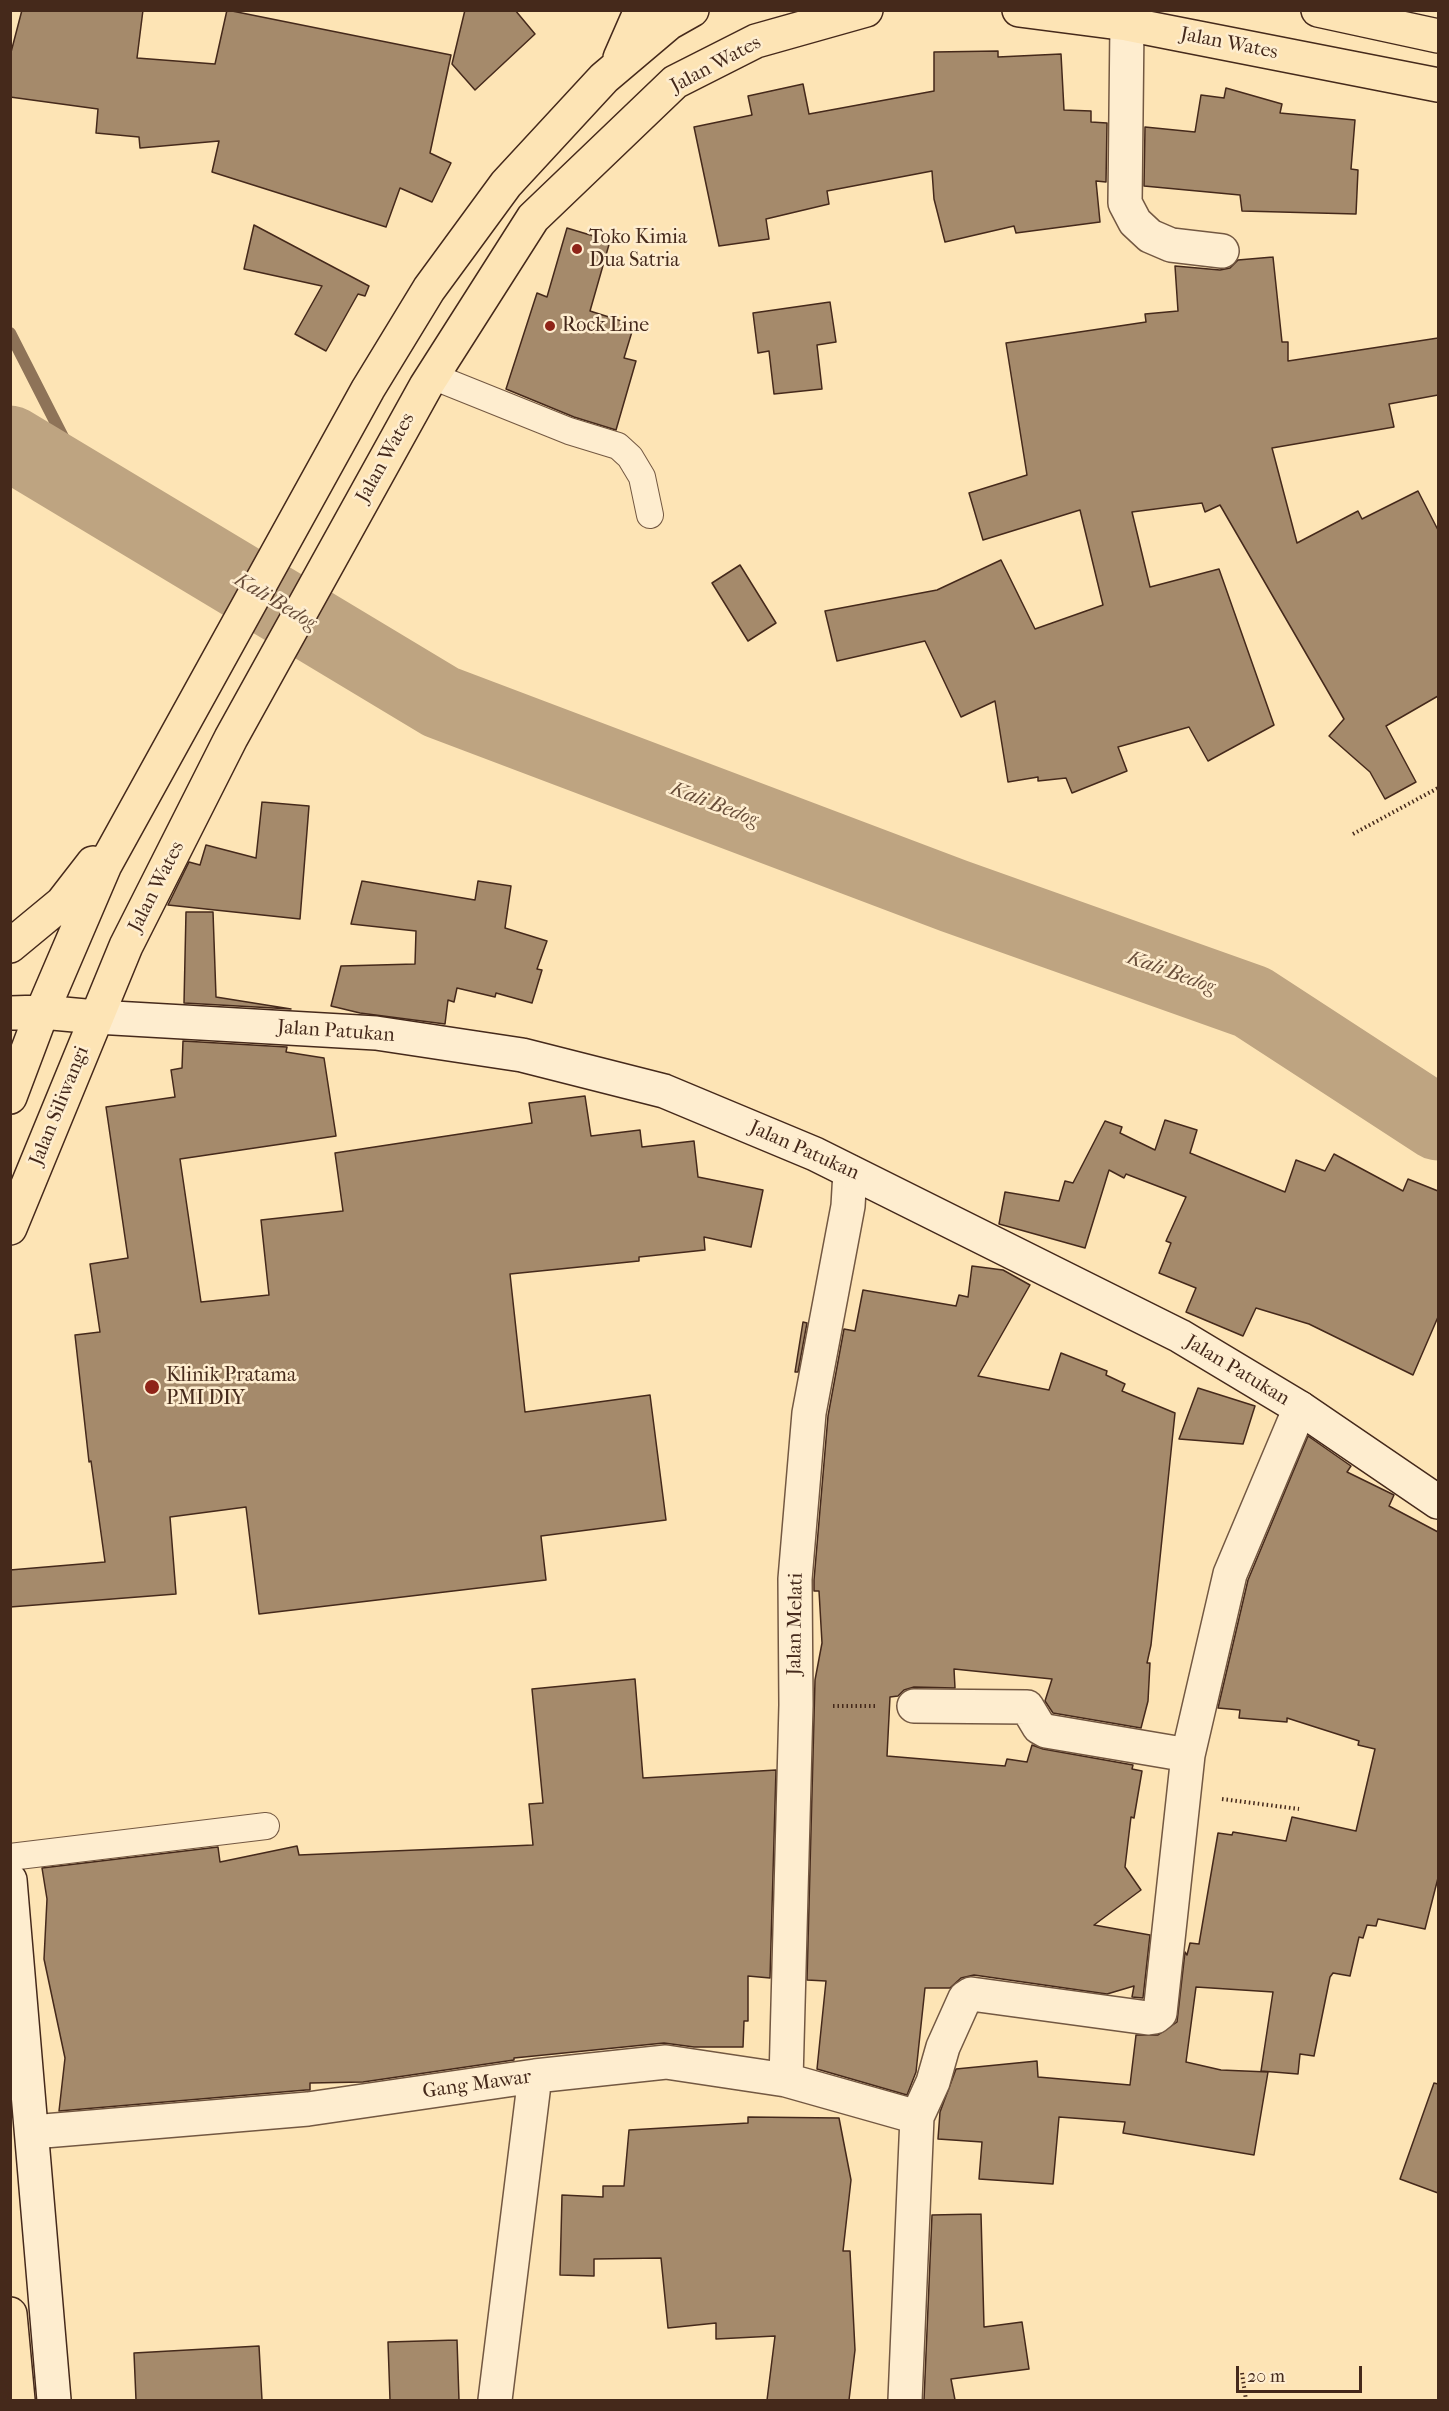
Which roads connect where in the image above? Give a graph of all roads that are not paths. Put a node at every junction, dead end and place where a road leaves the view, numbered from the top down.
1 (866, 10) edge
2 (1019, 10) edge
3 (1318, 10) edge
4 (667, 14) edge
5 (1127, 24) junction
6 (1438, 36) edge
7 (1438, 85) edge
8 (1222, 251) dead end
9 (432, 376) junction
10 (650, 516) dead end
11 (138, 805) junction
12 (10, 946) edge
13 (42, 1012) junction
14 (10, 1013) edge
15 (96, 1017) junction
16 (10, 1097) edge
17 (850, 1172) junction
18 (10, 1228) edge
19 (1300, 1408) junction
20 (1438, 1502) edge
21 (914, 1706) road end
22 (1188, 1755) junction
23 (266, 1826) dead end
24 (10, 1857) edge
25 (10, 1880) edge
26 (535, 2076) junction
27 (786, 2080) junction
28 (917, 2117) junction
29 (32, 2132) junction
30 (10, 2314) edge
31 (18, 2400) edge
32 (54, 2400) edge
33 (495, 2400) edge
34 (905, 2400) edge

1 - 9 main road, Jalan Wates
2 - 5 main road, Jalan Wates
3 - 6 main road
4 - 11 main road
5 - 7 main road, Jalan Wates
5 - 8 street
9 - 10 lane
9 - 15 main road, Jalan Wates
11 - 12 main road
11 - 13 main road
13 - 14 main road
13 - 15 main road
13 - 16 main road
15 - 17 street, Jalan Patukan
15 - 18 main road, Jalan Siliwangi
17 - 19 street, Jalan Patukan
17 - 27 street, Jalan Melati
19 - 20 street, Jalan Patukan
19 - 22 street
21 - 22 street
22 - 28 street
23 - 24 lane
25 - 29 street
26 - 27 street, Gang Mawar
26 - 29 street, Gang Mawar
26 - 33 street
27 - 28 street, Gang Mawar
28 - 34 street
29 - 32 street
30 - 31 main road

